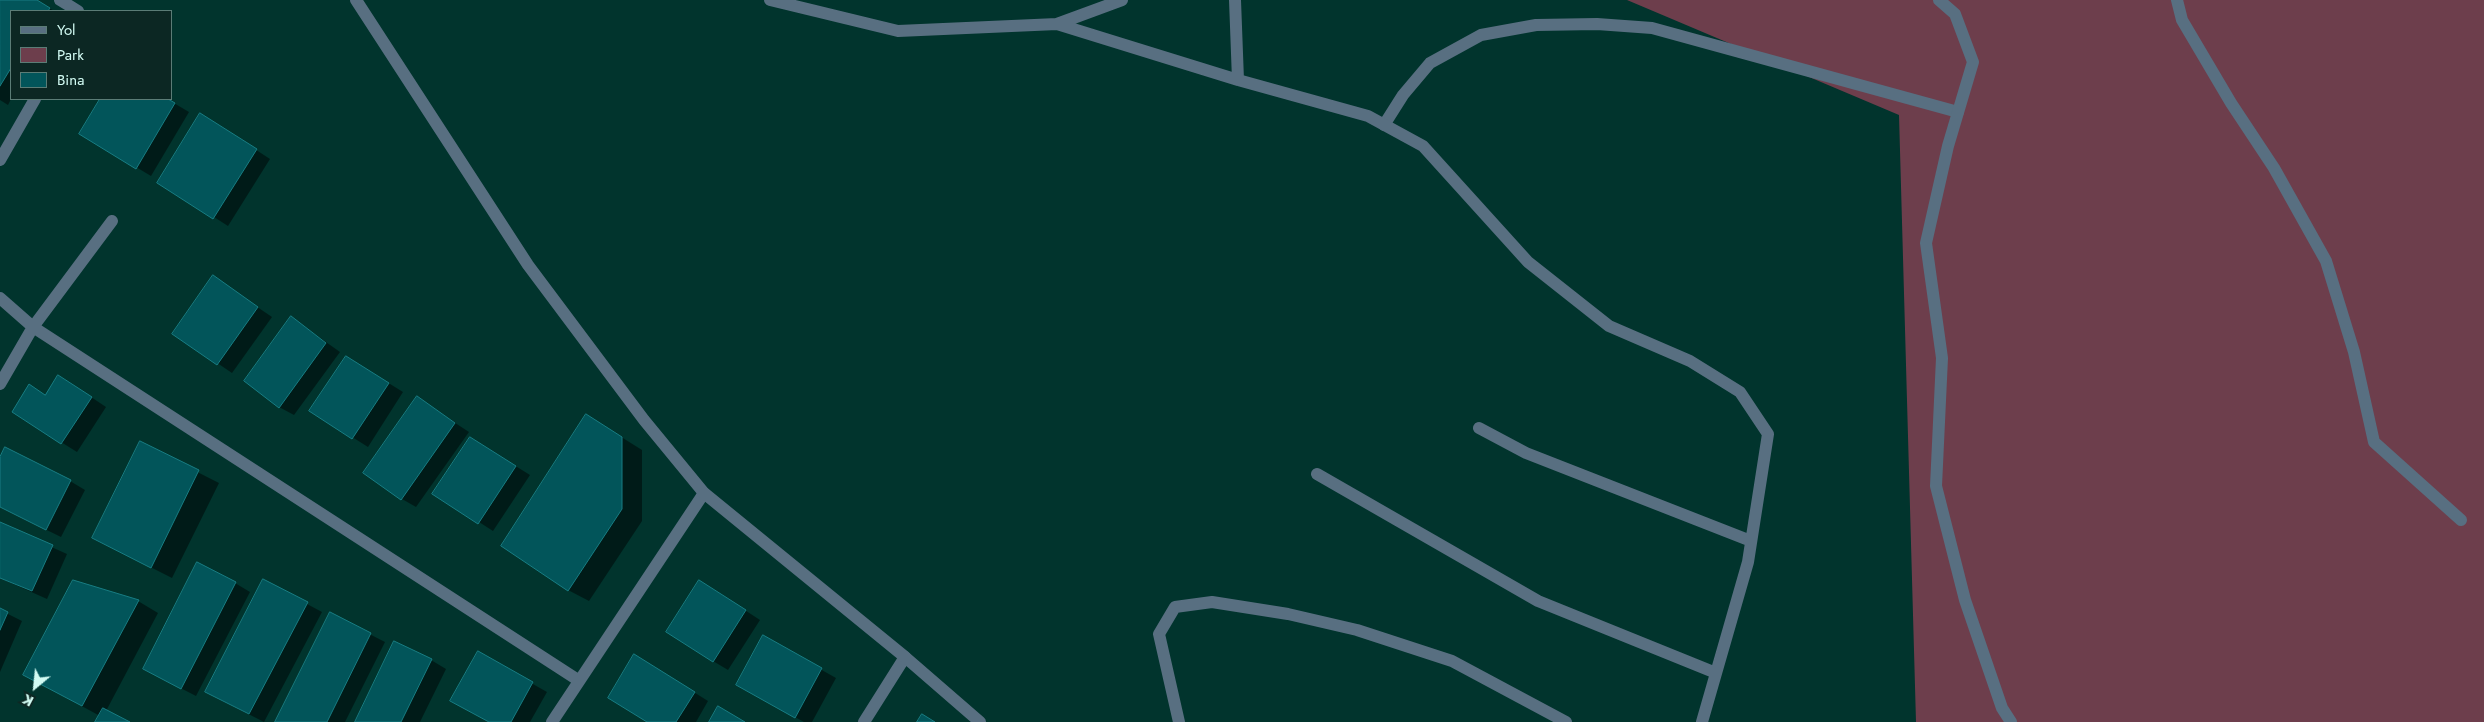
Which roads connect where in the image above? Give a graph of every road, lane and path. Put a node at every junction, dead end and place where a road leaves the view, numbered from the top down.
1 (60, 0) edge
2 (356, 0) edge
3 (770, 0) edge
4 (1122, 0) edge
5 (1235, 0) edge
6 (1939, 0) edge
7 (2177, 0) edge
8 (76, 10) edge
9 (1057, 24) junction
10 (1238, 80) junction
11 (34, 100) edge
12 (1958, 112) junction
13 (1384, 125) junction
14 (0, 160) edge
15 (112, 222) dead end
16 (0, 298) edge
17 (33, 327) junction
18 (0, 384) edge
19 (1479, 428) dead end
20 (1317, 474) dead end
21 (704, 493) junction
22 (2461, 520) dead end
23 (1751, 541) junction
24 (905, 657) junction
25 (1716, 674) junction
26 (578, 680) junction
27 (552, 722) edge
28 (864, 722) edge
29 (980, 722) edge
30 (1179, 722) edge
31 (1566, 722) edge
32 (1702, 722) edge
33 (2012, 722) edge

1 - 8 street
2 - 21 street
3 - 9 street
4 - 9 street
5 - 10 street
6 - 12 street
7 - 22 street
9 - 10 street
10 - 13 street
11 - 14 street
12 - 13 street
12 - 33 street
13 - 23 street
15 - 17 street
16 - 17 street
17 - 18 street
17 - 26 street
19 - 23 street
20 - 25 street
21 - 24 street
21 - 26 street
23 - 25 street
24 - 28 street
24 - 29 street
25 - 32 street
26 - 27 street
30 - 31 street

